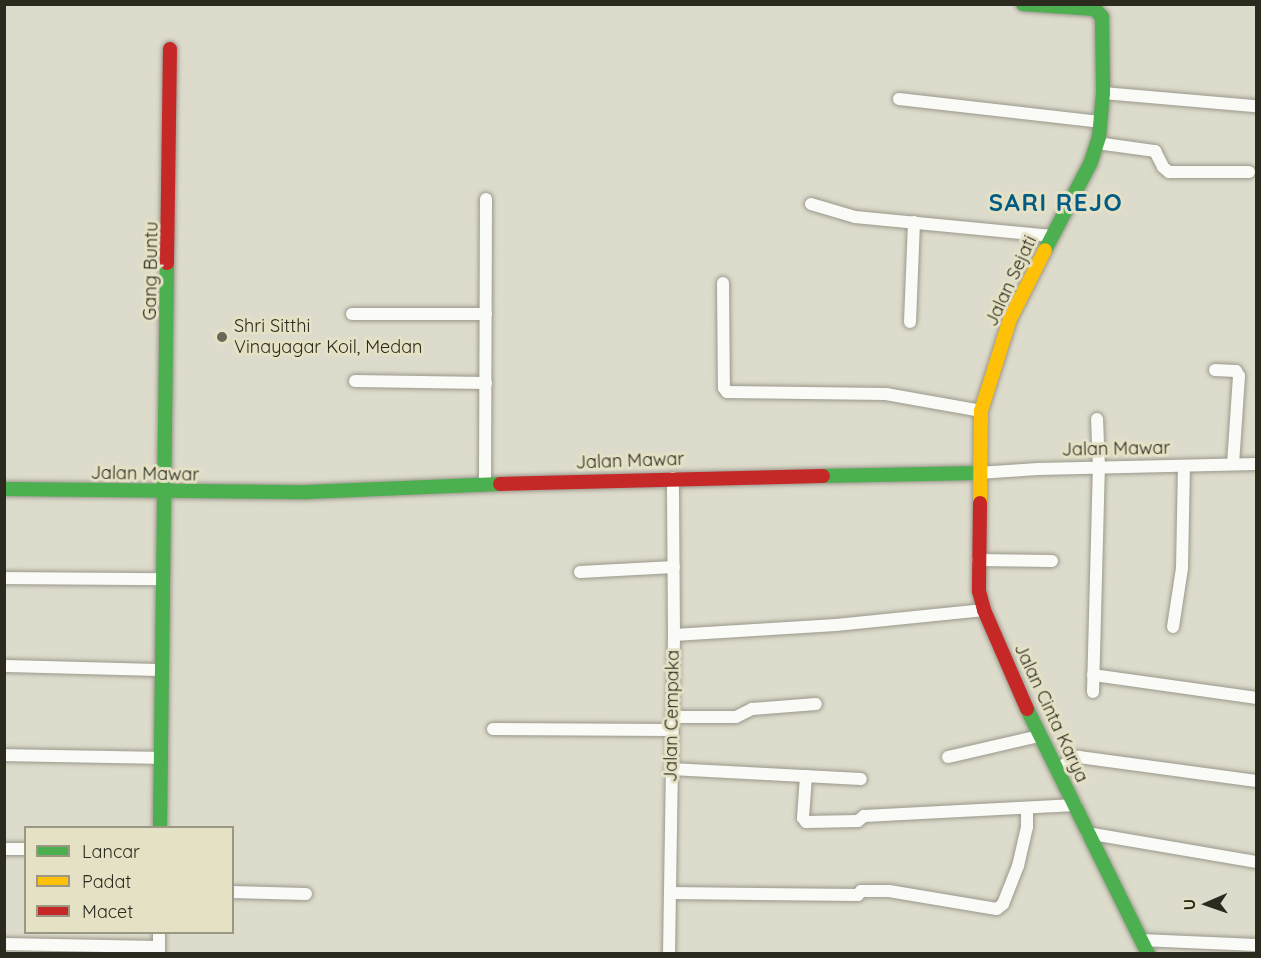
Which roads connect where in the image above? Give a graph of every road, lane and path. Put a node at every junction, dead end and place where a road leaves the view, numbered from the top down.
1 (1023, 4) edge
2 (170, 49) dead end
3 (1103, 93) junction
4 (899, 99) dead end
5 (1257, 106) edge
6 (1100, 122) junction
7 (1097, 143) junction
8 (1249, 172) dead end
9 (486, 199) dead end
10 (811, 204) dead end
11 (914, 222) junction
12 (1052, 236) junction
13 (723, 283) dead end
14 (352, 314) dead end
15 (486, 314) junction
16 (910, 322) dead end
17 (1215, 370) dead end
18 (356, 381) dead end
19 (486, 382) junction
20 (981, 411) junction
21 (1097, 419) dead end
22 (1233, 464) junction
23 (1257, 464) edge
24 (1184, 466) junction
25 (1099, 468) junction
26 (978, 473) junction
27 (673, 478) junction
28 (485, 485) junction
29 (4, 489) edge
30 (165, 493) junction
31 (978, 560) junction
32 (1052, 561) dead end
33 (674, 567) junction
34 (580, 572) dead end
35 (4, 578) edge
36 (164, 579) junction
37 (984, 610) junction
38 (1173, 627) dead end
39 (674, 635) junction
40 (4, 666) edge
41 (161, 670) junction
42 (1093, 675) junction
43 (1093, 692) dead end
44 (1257, 698) edge
45 (816, 704) dead end
46 (672, 724) junction
47 (493, 729) dead end
48 (1039, 736) junction
49 (4, 755) edge
50 (948, 757) dead end
51 (160, 758) junction
52 (1056, 768) junction
53 (671, 769) junction
54 (806, 776) junction
55 (861, 779) dead end
56 (1257, 781) edge
57 (1076, 805) junction
58 (1027, 808) junction
59 (160, 826) edge
60 (1088, 833) junction
61 (4, 849) edge
62 (24, 849) edge
63 (1257, 862) edge
64 (234, 892) edge
65 (670, 893) junction
66 (306, 894) dead end
67 (159, 934) edge
68 (1141, 940) junction
69 (4, 944) edge
70 (1257, 945) edge
71 (158, 950) edge
72 (669, 954) edge
73 (1148, 954) edge

1 - 3 street, Jalan Sejati
2 - 30 street, Gang Buntu
3 - 5 street
3 - 6 street, Jalan Sejati
4 - 6 street
6 - 7 street, Jalan Sejati
7 - 8 street
7 - 12 street, Jalan Sejati
9 - 15 street
10 - 11 street
11 - 12 street
11 - 16 street
12 - 20 street, Jalan Sejati
13 - 20 street
14 - 15 street
15 - 19 street
17 - 22 street
18 - 19 street
19 - 28 street
20 - 26 street, Jalan Sejati
21 - 25 street
22 - 23 street, Jalan Mawar
22 - 24 street, Jalan Mawar
24 - 25 street, Jalan Mawar
24 - 38 street
25 - 26 street, Jalan Mawar
25 - 42 street
26 - 27 street, Jalan Mawar
26 - 31 street, Jalan Cinta Karya
27 - 28 street, Jalan Mawar
27 - 33 street, Jalan Cempaka
28 - 30 street, Jalan Mawar
29 - 30 street, Jalan Mawar
30 - 36 street, Gang Buntu
31 - 32 street
31 - 37 street, Jalan Cinta Karya
33 - 34 street
33 - 39 street, Jalan Cempaka
35 - 36 street
36 - 41 street, Gang Buntu
37 - 39 street
37 - 48 street, Jalan Cinta Karya
39 - 46 street, Jalan Cempaka
40 - 41 street
41 - 51 street, Gang Buntu
42 - 43 street
42 - 44 street
45 - 46 street
46 - 47 street
46 - 53 street, Jalan Cempaka
48 - 50 street
48 - 52 street, Jalan Cinta Karya
49 - 51 street
51 - 59 street, Gang Buntu
52 - 56 street
52 - 57 street, Jalan Cinta Karya
53 - 54 street
53 - 65 street, Jalan Cempaka
54 - 55 street
54 - 58 street
57 - 58 street
57 - 60 street, Jalan Cinta Karya
58 - 65 street
60 - 63 street
60 - 68 street, Jalan Cinta Karya
61 - 62 street
64 - 66 street
65 - 72 street, Jalan Cempaka
67 - 71 street
68 - 70 street
68 - 73 street, Jalan Cinta Karya
69 - 71 street

